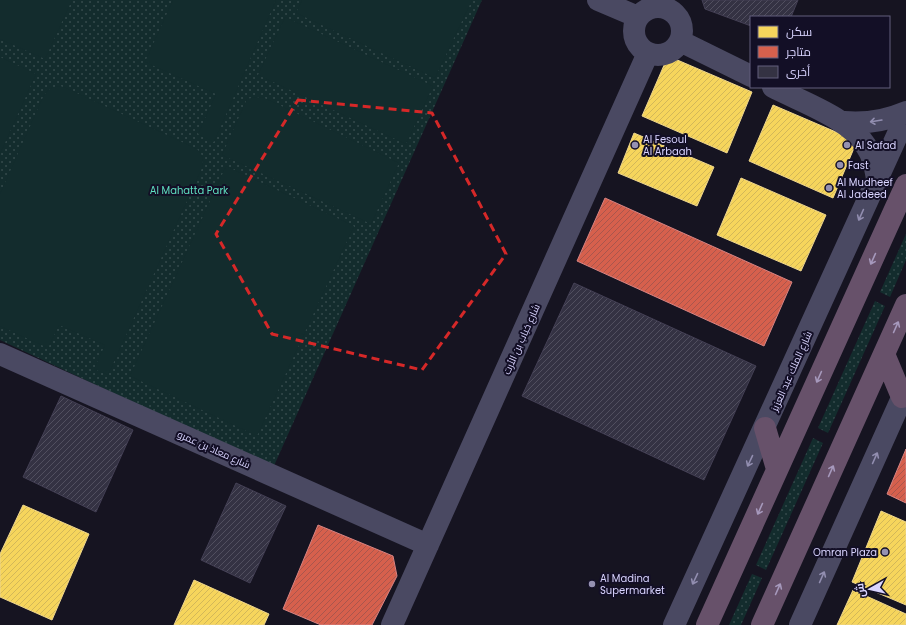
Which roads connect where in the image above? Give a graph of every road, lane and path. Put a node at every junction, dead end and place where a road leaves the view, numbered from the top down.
1 (598, 0) edge
2 (671, 4) edge
3 (638, 17) junction
4 (680, 41) junction
5 (648, 53) junction
6 (750, 76) edge
7 (775, 88) edge
8 (906, 112) edge
9 (906, 116) edge
10 (844, 122) junction
11 (877, 178) junction
12 (906, 185) edge
13 (906, 305) edge
14 (0, 354) edge
15 (884, 354) junction
16 (904, 393) edge
17 (764, 428) junction
18 (778, 469) junction
19 (428, 545) junction
20 (393, 624) edge
21 (674, 625) edge
22 (707, 625) edge
23 (762, 625) edge
24 (800, 625) edge

1 - 3 street
2 - 3 street
2 - 4 street
3 - 5 street
4 - 5 street
4 - 6 street
5 - 19 street, شارع خباب بن الأرت
7 - 10 street
8 -> 10 street
9 - 11 street, شارع الملك عبد العزيز
10 - 11 street
11 -> 17 street, شارع الملك عبد العزيز
12 -> 18 highway
15 -> 13 highway
14 - 19 street, شارع معاذ بن عمرو
15 - 16 highway
23 -> 15 highway
24 -> 16 street
17 - 18 highway
17 -> 21 street, شارع الملك عبد العزيز
18 -> 22 highway
19 - 20 street, شارع خباب بن الأرت

